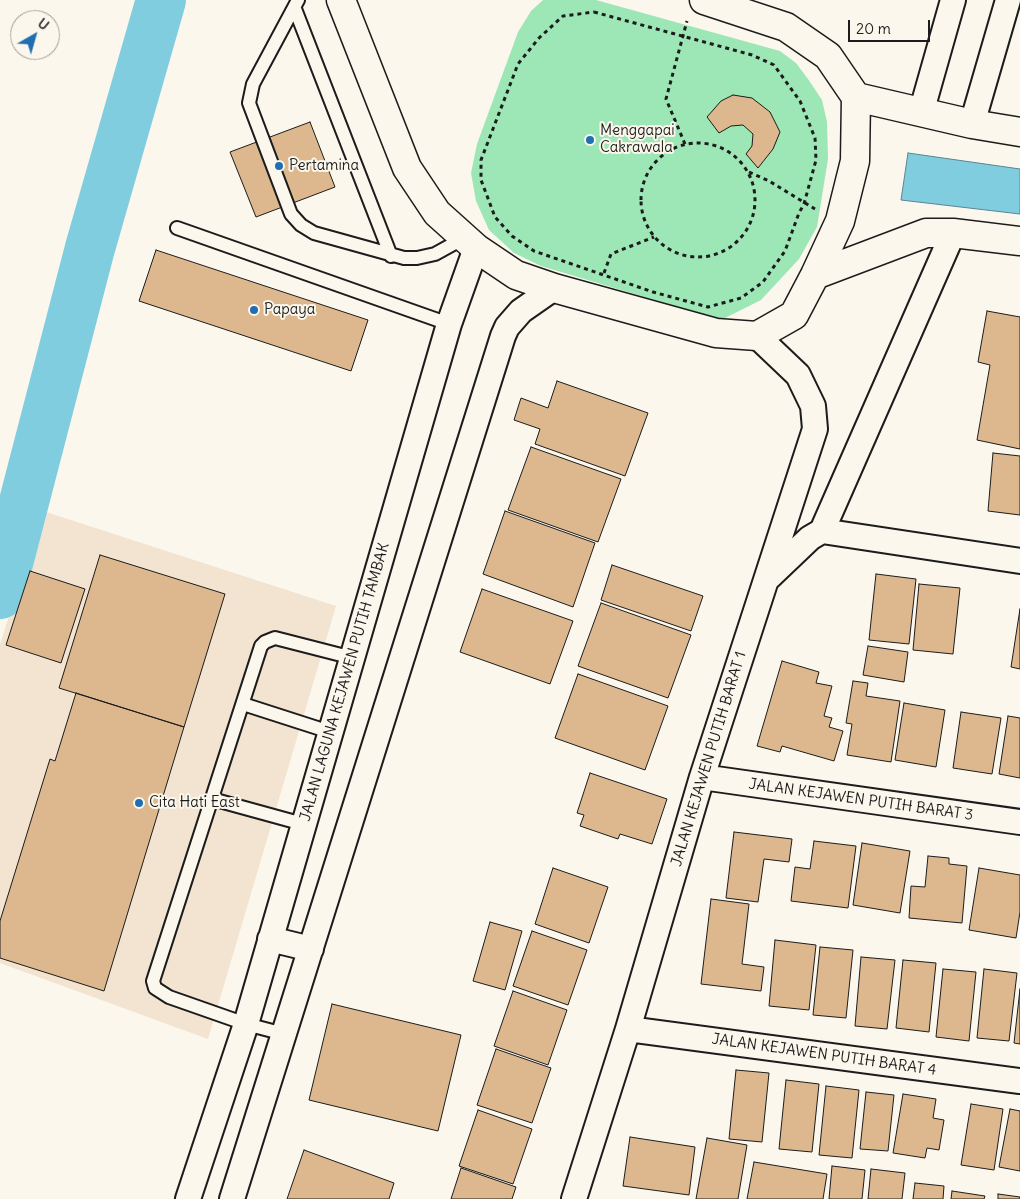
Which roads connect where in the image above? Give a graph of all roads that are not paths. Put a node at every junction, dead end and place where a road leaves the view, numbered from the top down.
1 (341, 0) edge
2 (953, 0) edge
3 (1008, 0) edge
4 (297, 5) edge
5 (696, 9) edge
6 (856, 98) junction
7 (921, 113) junction
8 (972, 124) junction
9 (1020, 132) edge
10 (177, 228) dead end
11 (952, 233) junction
12 (1020, 240) edge
13 (470, 243) junction
14 (391, 256) junction
15 (816, 275) junction
16 (554, 288) junction
17 (449, 324) junction
18 (757, 336) junction
19 (822, 531) junction
20 (1020, 561) edge
21 (765, 581) junction
22 (353, 658) junction
23 (242, 704) junction
24 (330, 732) junction
25 (702, 777) junction
26 (212, 799) junction
27 (1020, 822) edge
28 (304, 824) junction
29 (270, 939) junction
30 (311, 948) junction
31 (246, 1024) junction
32 (628, 1029) junction
33 (284, 1034) junction
34 (1020, 1081) edge
35 (188, 1199) edge
36 (232, 1199) edge
37 (574, 1199) edge

1 - 13 street
2 - 7 street
3 - 8 street
4 - 14 lane
4 - 14 lane
5 - 6 street
6 - 7 street
6 - 15 street
7 - 8 street
8 - 9 street
10 - 17 lane
11 - 12 street
11 - 15 street
11 - 19 street
13 - 14 lane
13 - 16 street
13 - 17 street, JALAN LAGUNA KEJAWEN PUTIH TAMBAK
15 - 18 street
16 - 18 street
16 - 30 street
17 - 22 street, JALAN LAGUNA KEJAWEN PUTIH TAMBAK
18 - 21 street, JALAN KEJAWEN PUTIH BARAT 1
19 - 20 street
19 - 21 street
21 - 25 street, JALAN KEJAWEN PUTIH BARAT 1
22 - 23 lane
22 - 24 street, JALAN LAGUNA KEJAWEN PUTIH TAMBAK
23 - 24 lane
23 - 26 lane
24 - 28 street, JALAN LAGUNA KEJAWEN PUTIH TAMBAK
25 - 27 street, JALAN KEJAWEN PUTIH BARAT 3
25 - 32 street, JALAN KEJAWEN PUTIH BARAT 1
26 - 28 lane
26 - 31 lane
28 - 29 street, JALAN LAGUNA KEJAWEN PUTIH TAMBAK
29 - 30 street
29 - 31 street, JALAN LAGUNA KEJAWEN PUTIH TAMBAK
30 - 33 street
31 - 33 lane
31 - 35 street, JALAN LAGUNA KEJAWEN PUTIH TAMBAK
32 - 34 street, JALAN KEJAWEN PUTIH BARAT 4
32 - 37 street, JALAN KEJAWEN PUTIH BARAT 1
33 - 36 street

